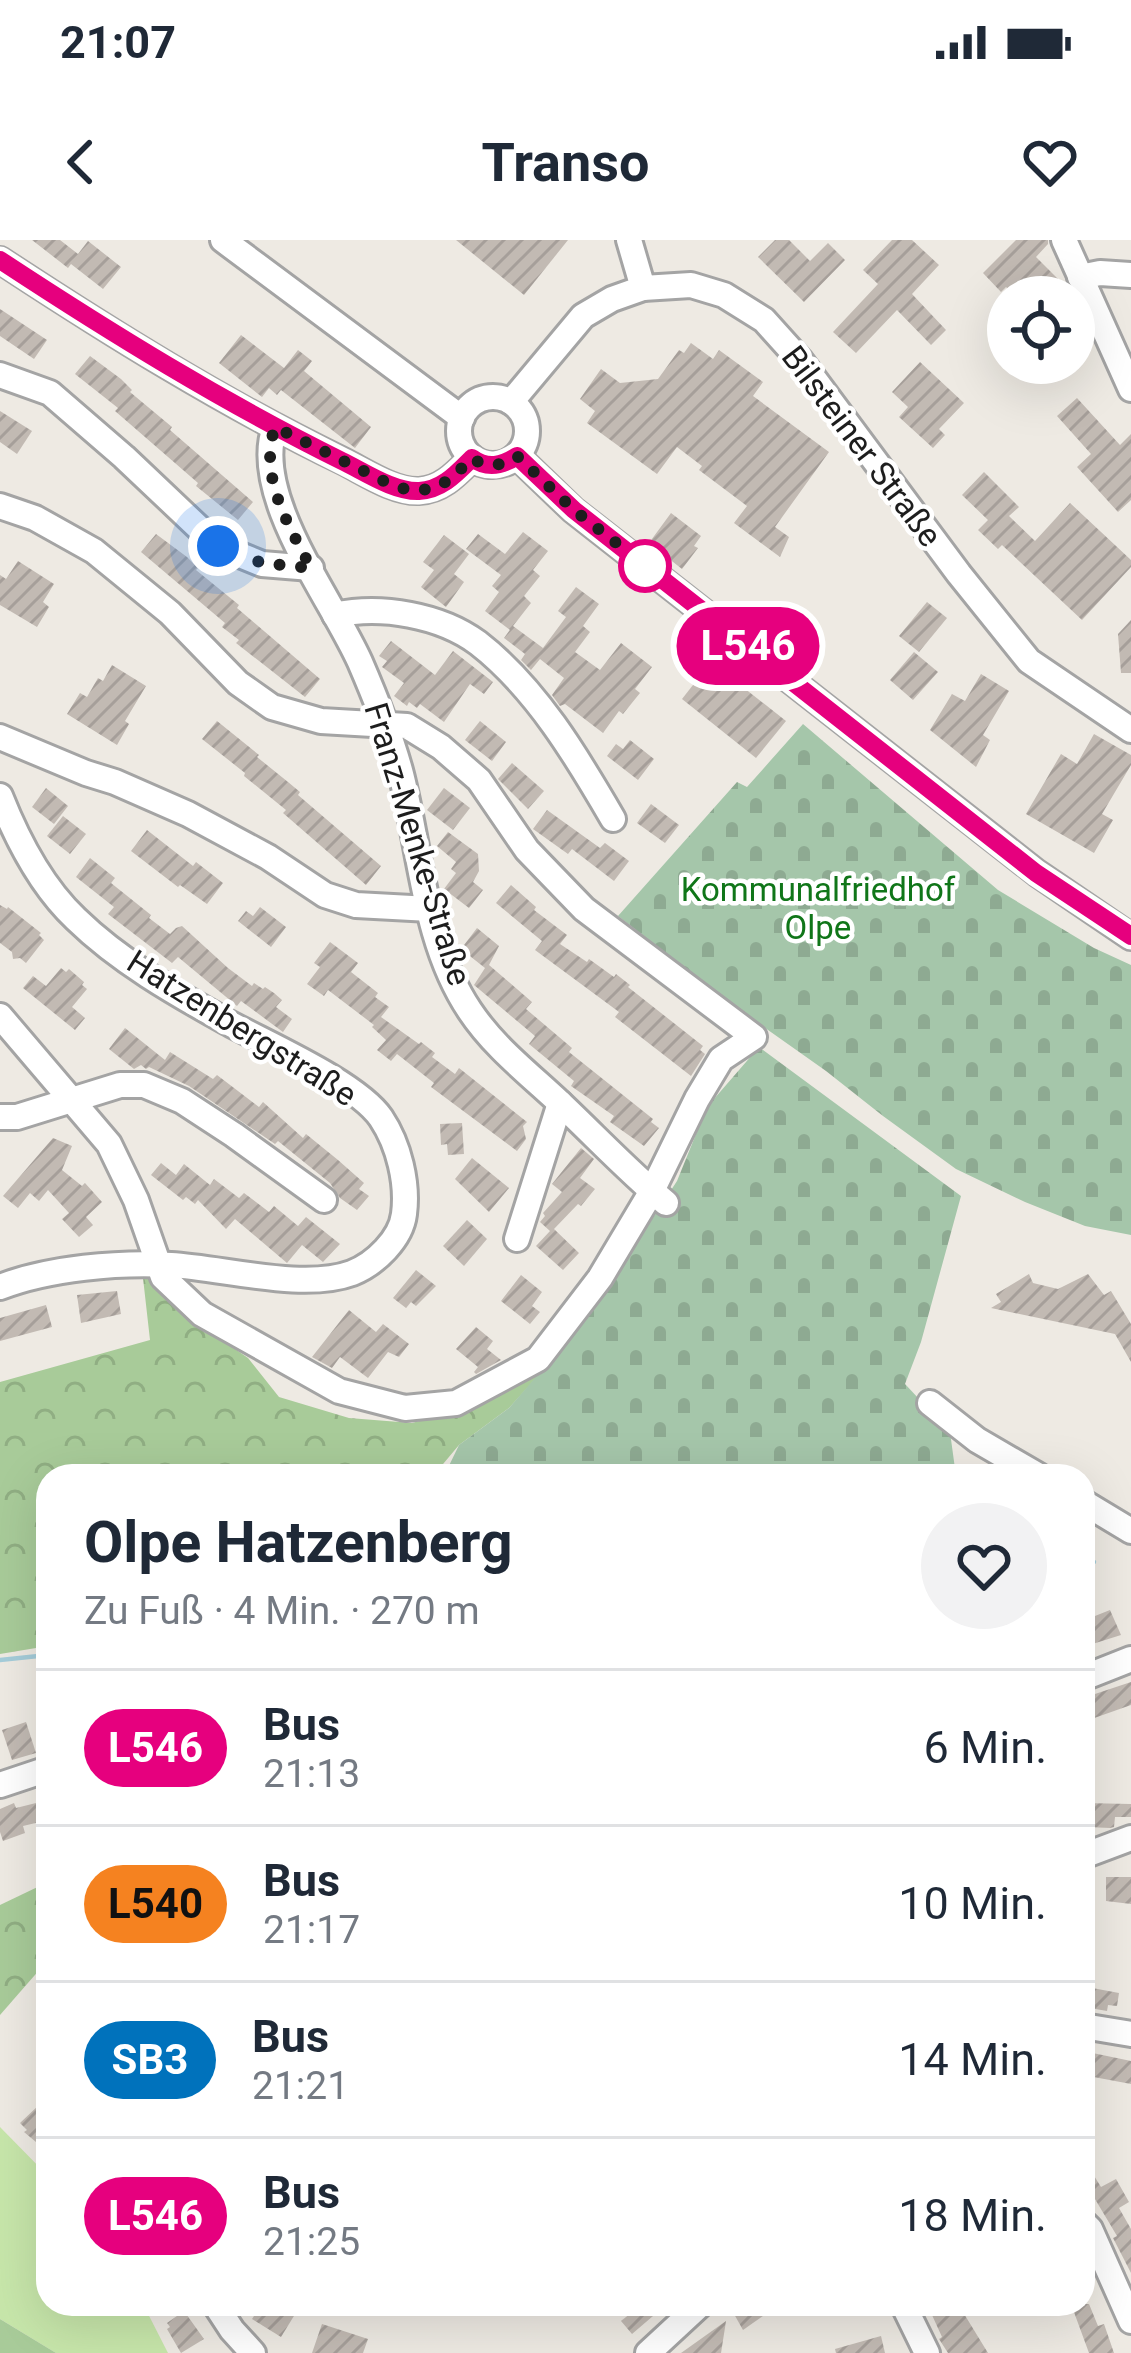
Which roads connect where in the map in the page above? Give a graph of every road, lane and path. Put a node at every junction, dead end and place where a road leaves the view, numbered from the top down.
1 (223, 240) edge
2 (629, 240) edge
3 (1064, 240) edge
4 (0, 260) edge
5 (1131, 275) edge
6 (1080, 276) edge
7 (1095, 285) edge
8 (643, 288) junction
9 (1095, 310) edge
10 (0, 374) edge
11 (1131, 389) edge
12 (511, 402) junction
13 (462, 418) junction
14 (275, 427) junction
15 (517, 456) junction
16 (472, 458) junction
17 (0, 506) edge
18 (311, 568) junction
19 (335, 615) junction
20 (386, 724) junction
21 (1131, 730) edge
22 (0, 737) edge
23 (0, 796) edge
24 (613, 819) dead end
25 (430, 909) junction
26 (1131, 937) edge
27 (0, 1016) edge
28 (70, 1101) junction
29 (560, 1103) junction
30 (0, 1117) edge
31 (659, 1197) junction
32 (324, 1200) dead end
33 (517, 1239) dead end
34 (158, 1265) junction
35 (0, 1287) edge
36 (930, 1403) dead end
37 (1018, 1464) edge
38 (1095, 1509) edge
39 (1131, 1531) edge
40 (1131, 1659) edge
41 (1095, 1673) edge
42 (36, 1772) edge
43 (0, 1784) edge
44 (1131, 1838) edge
45 (1095, 1852) edge
46 (1095, 2028) edge
47 (1131, 2034) edge
48 (1095, 2240) edge
49 (223, 2316) edge
50 (687, 2316) edge
51 (909, 2316) edge
52 (1131, 2321) edge
53 (253, 2353) edge
54 (648, 2353) edge
55 (927, 2353) edge

1 - 13 street
2 - 8 street
3 - 6 street
4 - 14 street
5 - 7 street
8 - 12 street, Bilsteiner Straße
8 - 21 street, Bilsteiner Straße
9 - 11 street
10 - 18 street
12 - 13 street
12 - 15 street
13 - 16 street
14 - 16 street
14 - 18 street, Franz-Menke-Straße
15 - 16 street
15 - 26 street
17 - 20 street
18 - 19 street, Franz-Menke-Straße
19 - 20 street, Franz-Menke-Straße
19 - 24 street
20 - 25 street, Franz-Menke-Straße
20 - 31 street
22 - 25 street
23 - 34 street, Hatzenbergstraße
25 - 29 street, Franz-Menke-Straße
27 - 28 street
28 - 30 street
28 - 32 street
28 - 34 street
29 - 31 street, Franz-Menke-Straße
29 - 33 street
31 - 34 street
34 - 35 street, Hatzenbergstraße
36 - 37 street
38 - 39 street
40 - 41 street
42 - 43 street
44 - 45 street
46 - 47 street
48 - 52 street
49 - 53 street
50 - 54 street
51 - 55 street

